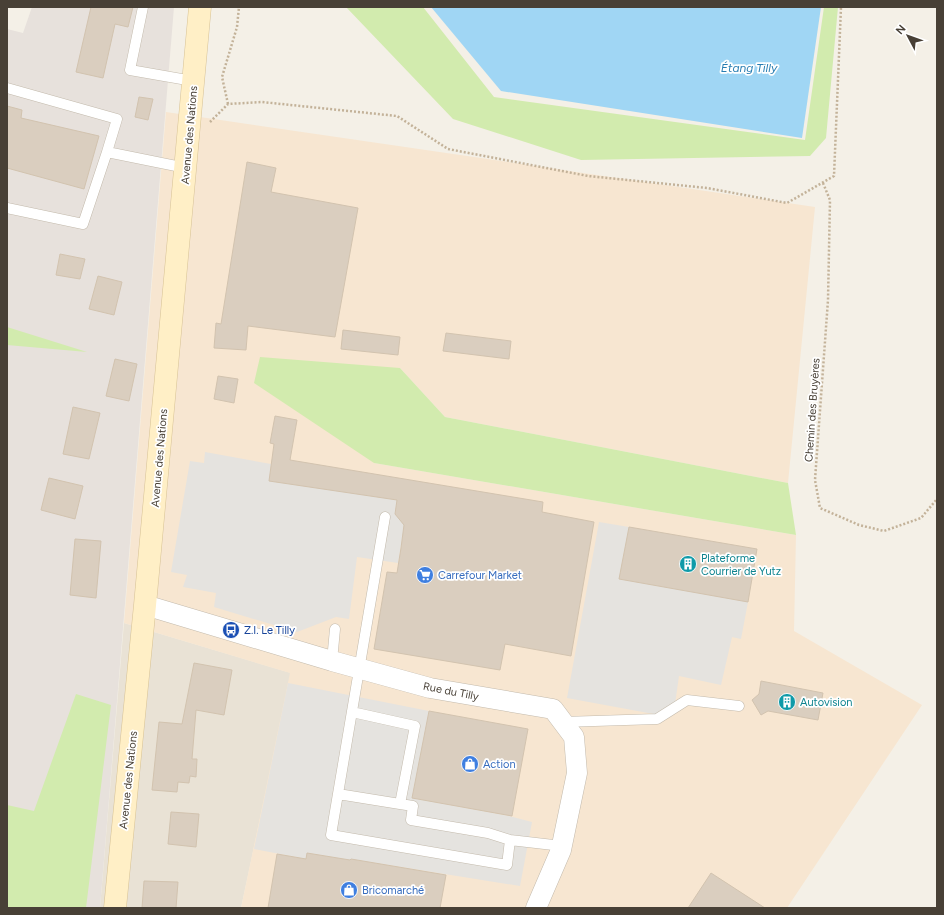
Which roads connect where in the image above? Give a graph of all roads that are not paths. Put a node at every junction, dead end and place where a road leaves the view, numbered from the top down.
1 (143, 7) edge
2 (200, 7) edge
3 (194, 81) junction
4 (7, 88) edge
5 (107, 152) junction
6 (186, 168) junction
7 (7, 208) edge
8 (385, 517) dead end
9 (145, 605) junction
10 (335, 629) dead end
11 (332, 661) junction
12 (360, 668) junction
13 (739, 706) dead end
14 (352, 712) junction
15 (563, 722) junction
16 (338, 794) junction
17 (400, 804) junction
18 (510, 840) junction
19 (562, 846) junction
20 (115, 908) edge
21 (536, 908) edge

1 - 3 lane
2 - 3 main road, Avenue des Nations
3 - 6 main road, Avenue des Nations
4 - 5 lane
5 - 6 lane
5 - 7 lane
6 - 9 main road, Avenue des Nations
8 - 12 lane
9 - 11 street, Rue du Tilly
9 - 20 main road, Avenue des Nations
10 - 11 lane
11 - 12 street, Rue du Tilly
12 - 14 lane
12 - 15 street, Rue du Tilly
13 - 15 lane
14 - 16 lane
14 - 17 lane
15 - 19 street, Rue du Tilly
16 - 17 lane
16 - 18 lane
17 - 18 lane
18 - 19 lane
19 - 21 street, Rue du Tilly

